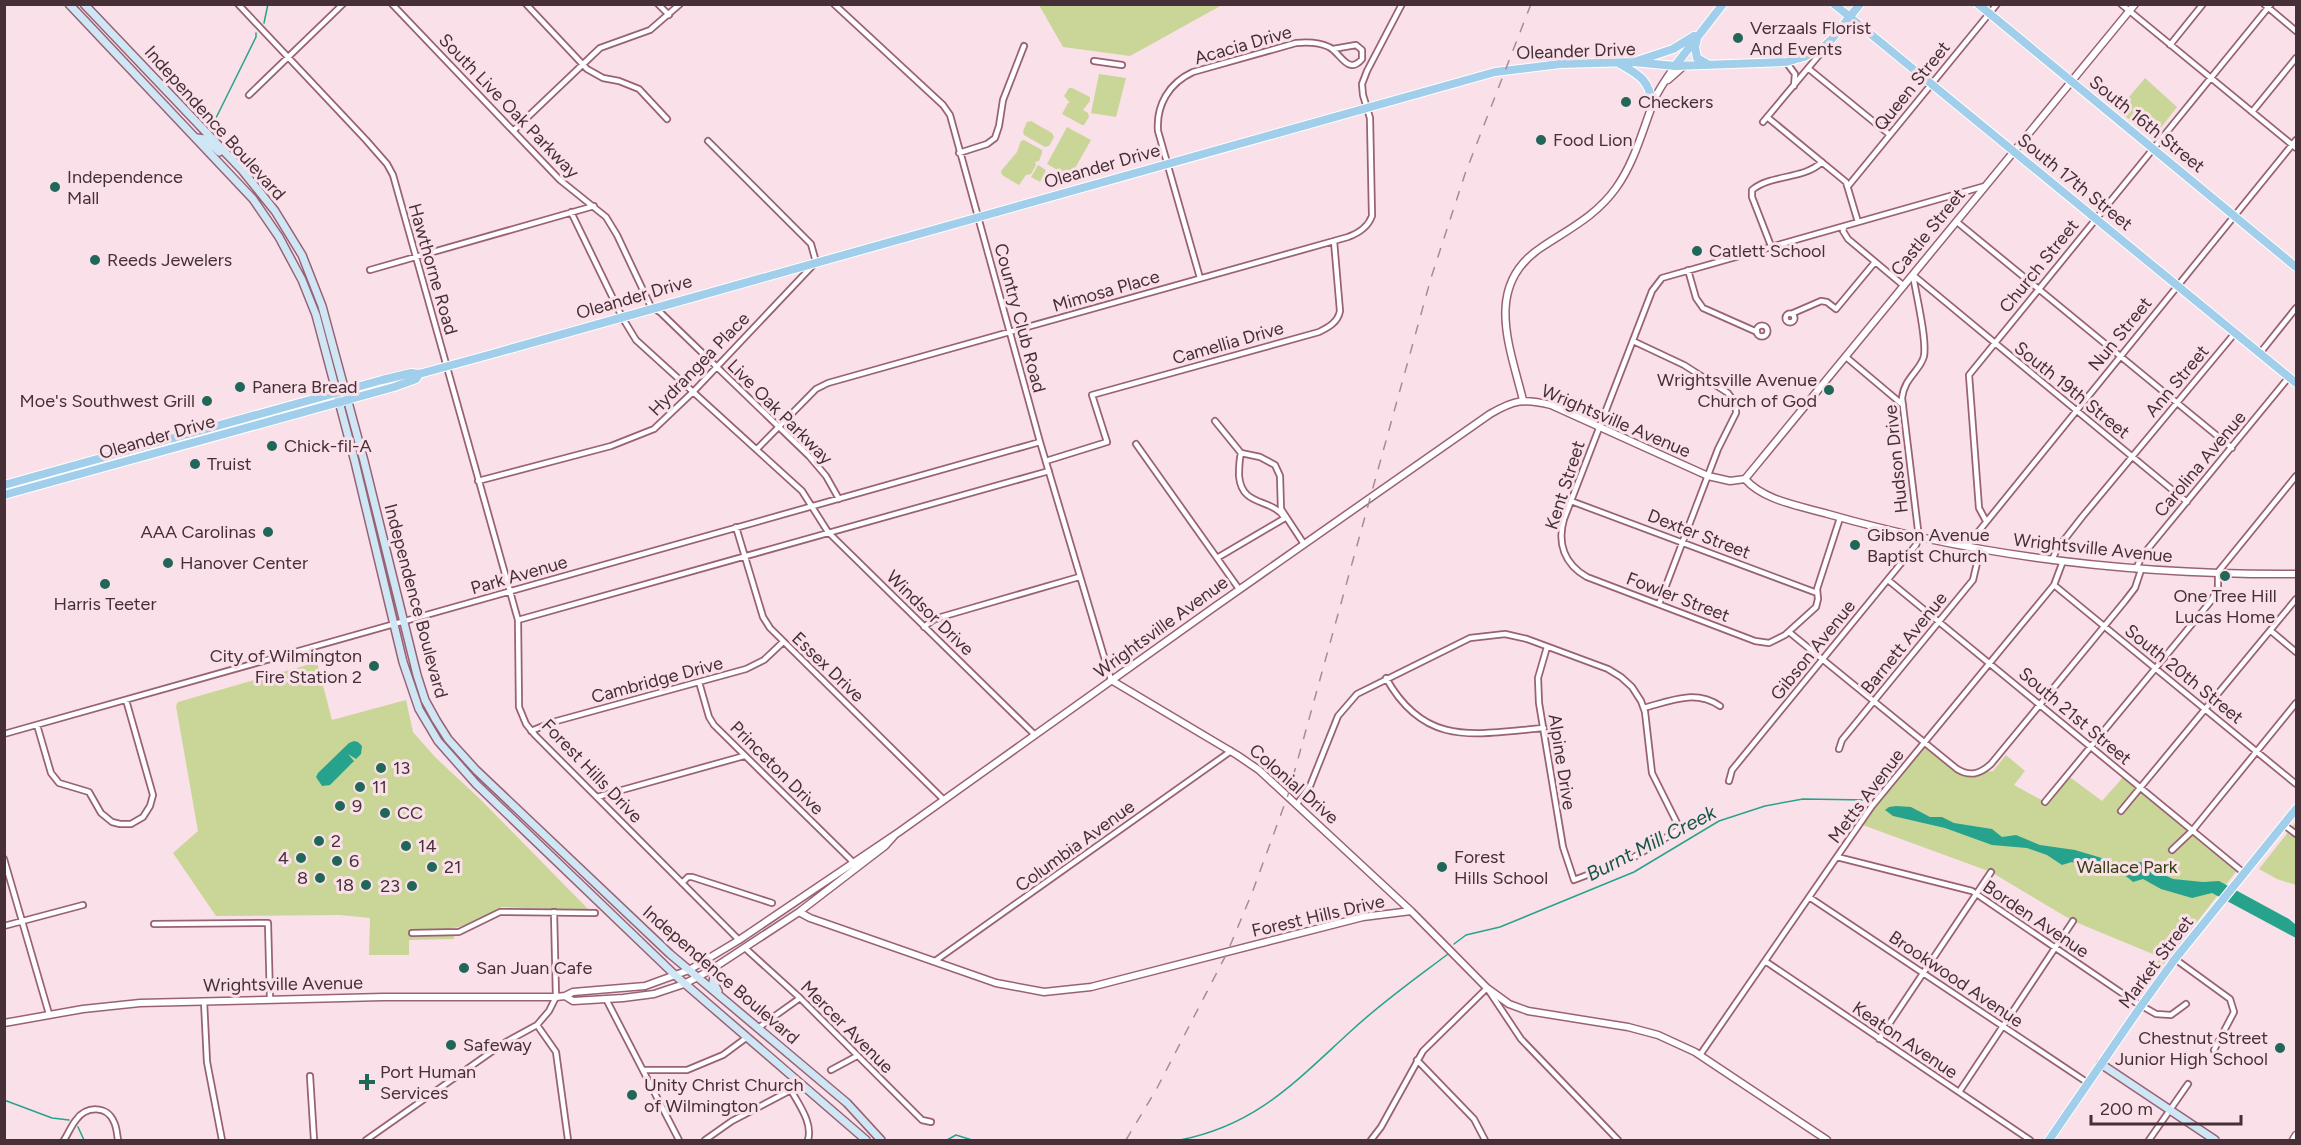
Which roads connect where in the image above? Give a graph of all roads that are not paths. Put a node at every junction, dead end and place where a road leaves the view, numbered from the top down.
1 (69, 4) edge
2 (84, 4) edge
3 (238, 4) edge
4 (343, 4) edge
5 (392, 4) edge
6 (526, 4) edge
7 (658, 4) edge
8 (681, 4) edge
9 (834, 4) edge
10 (1402, 4) edge
11 (1723, 4) edge
12 (1834, 4) edge
13 (1860, 4) edge
14 (1978, 4) edge
15 (1997, 4) edge
16 (2121, 4) edge
17 (2134, 4) edge
18 (2203, 4) edge
19 (2268, 6) edge
20 (2129, 11) junction
21 (1989, 14) junction
22 (669, 15) junction
23 (1850, 17) junction
24 (2296, 31) edge
25 (1700, 32) junction
26 (1831, 40) junction
27 (2170, 45) junction
28 (1024, 46) dead end
29 (1333, 49) junction
30 (288, 57) junction
31 (2296, 58) edge
32 (1094, 61) dead end
33 (1633, 62) junction
34 (1786, 62) junction
35 (1619, 63) junction
36 (1710, 64) junction
37 (582, 65) junction
38 (1122, 65) dead end
39 (1685, 65) junction
40 (1675, 66) junction
41 (1809, 69) junction
42 (2211, 78) junction
43 (1665, 82) junction
44 (2071, 82) junction
45 (1931, 84) junction
46 (1793, 87) junction
47 (249, 95) dead end
48 (1653, 106) junction
49 (1367, 108) junction
50 (2252, 112) junction
51 (1767, 117) junction
52 (667, 119) dead end
53 (1763, 122) dead end
54 (513, 130) junction
55 (1890, 135) junction
56 (196, 138) junction
57 (2296, 140) edge
58 (708, 141) dead end
59 (2294, 146) edge
60 (2153, 149) junction
61 (2014, 151) junction
62 (959, 153) junction
63 (1822, 162) junction
64 (1167, 164) junction
65 (242, 170) junction
66 (1849, 186) junction
67 (1985, 186) junction
68 (594, 206) junction
69 (571, 212) junction
70 (2235, 216) junction
71 (978, 217) junction
72 (2096, 219) junction
73 (1858, 222) junction
74 (1957, 222) junction
75 (1844, 227) junction
76 (1334, 241) junction
77 (1771, 246) junction
78 (416, 257) junction
79 (816, 262) junction
80 (1875, 262) junction
81 (2296, 267) edge
82 (370, 270) dead end
83 (1688, 270) junction
84 (1913, 275) junction
85 (1200, 278) junction
86 (1904, 286) junction
87 (2178, 286) junction
88 (2039, 289) junction
89 (653, 308) junction
90 (2296, 308) edge
91 (1791, 314) dead end
92 (622, 317) junction
93 (1010, 332) junction
94 (1756, 332) dead end
95 (2235, 333) junction
96 (1633, 341) junction
97 (1994, 343) junction
98 (2260, 353) junction
99 (2120, 356) junction
100 (1846, 357) junction
101 (446, 367) junction
102 (716, 367) junction
103 (419, 374) junction
104 (2289, 377) junction
105 (2296, 383) edge
106 (345, 390) junction
107 (694, 391) junction
108 (336, 393) junction
109 (347, 400) junction
110 (1523, 400) junction
111 (338, 402) junction
112 (2177, 402) junction
113 (1903, 405) junction
114 (2076, 411) junction
115 (1215, 421) dead end
116 (779, 426) junction
117 (1600, 426) junction
118 (1040, 442) junction
119 (1136, 444) dead end
120 (2232, 447) junction
121 (757, 449) junction
122 (1241, 453) junction
123 (2132, 457) junction
124 (1046, 460) junction
125 (1049, 471) junction
126 (1708, 476) junction
127 (2296, 476) edge
128 (1745, 479) junction
129 (478, 481) junction
130 (4, 485) edge
131 (4, 495) edge
132 (839, 499) junction
133 (1571, 501) junction
134 (2187, 502) junction
135 (812, 506) junction
136 (1285, 518) junction
137 (1840, 518) junction
138 (1986, 521) junction
139 (736, 528) junction
140 (828, 532) junction
141 (1919, 538) junction
142 (1683, 543) junction
143 (1304, 544) junction
144 (1966, 546) junction
145 (1980, 550) junction
146 (1564, 554) joint
147 (744, 556) junction
148 (1217, 558) junction
149 (2052, 560) junction
150 (2062, 561) junction
151 (2138, 570) junction
152 (2218, 572) junction
153 (2296, 574) edge
154 (1079, 577) junction
155 (1888, 580) junction
156 (2054, 585) junction
157 (1239, 589) junction
158 (510, 592) junction
159 (1817, 593) junction
160 (2296, 599) edge
161 (1659, 604) junction
162 (518, 620) junction
163 (404, 621) junction
164 (1939, 622) junction
165 (394, 624) junction
166 (2105, 626) junction
167 (924, 627) junction
168 (2271, 631) junction
169 (1789, 632) junction
170 (783, 642) junction
171 (1547, 647) junction
172 (2296, 652) edge
173 (1823, 659) junction
174 (1989, 663) junction
175 (2155, 668) junction
176 (1386, 678) junction
177 (1111, 680) junction
178 (699, 682) junction
179 (126, 700) junction
180 (1874, 701) junction
181 (2296, 703) edge
182 (2040, 705) junction
183 (1720, 706) dead end
184 (1644, 708) junction
185 (2206, 710) junction
186 (37, 725) junction
187 (1544, 728) junction
188 (531, 731) junction
189 (4, 734) edge
190 (1035, 735) junction
191 (1924, 743) junction
192 (2090, 747) junction
193 (1839, 749) dead end
194 (1231, 751) junction
195 (2257, 751) junction
196 (744, 756) junction
197 (1729, 781) dead end
198 (2296, 784) edge
199 (2141, 788) junction
200 (596, 798) junction
201 (944, 800) junction
202 (2045, 802) dead end
203 (1297, 804) junction
204 (2296, 809) edge
205 (2121, 811) dead end
206 (2284, 825) junction
207 (2192, 831) junction
208 (899, 832) junction
209 (2296, 834) edge
210 (2172, 850) dead end
211 (1837, 857) junction
212 (853, 862) junction
213 (5, 863) edge
214 (1991, 872) dead end
215 (2244, 873) junction
216 (682, 883) junction
217 (1977, 895) junction
218 (1809, 897) junction
219 (772, 903) dead end
220 (83, 905) dead end
221 (1412, 911) junction
222 (554, 912) junction
223 (799, 912) junction
224 (595, 913) dead end
225 (23, 921) junction
226 (2073, 921) dead end
227 (154, 924) dead end
228 (4, 926) edge
229 (412, 933) dead end
230 (739, 940) junction
231 (746, 948) junction
232 (2055, 948) junction
233 (2175, 960) junction
234 (1765, 961) junction
235 (934, 962) junction
236 (716, 967) junction
237 (689, 970) junction
238 (1924, 973) junction
239 (676, 976) junction
240 (697, 978) junction
241 (684, 984) junction
242 (1487, 988) junction
243 (565, 996) junction
244 (556, 997) junction
245 (800, 998) junction
246 (270, 999) junction
247 (606, 999) junction
248 (204, 1001) junction
249 (725, 1001) junction
250 (2186, 1004) dead end
251 (2141, 1006) junction
252 (50, 1014) junction
253 (4, 1023) edge
254 (537, 1025) junction
255 (2003, 1026) junction
256 (757, 1029) junction
257 (746, 1038) junction
258 (1879, 1039) junction
259 (2214, 1050) dead end
260 (1700, 1055) junction
261 (857, 1056) junction
262 (1417, 1060) junction
263 (2101, 1064) junction
264 (643, 1070) junction
265 (831, 1070) dead end
266 (310, 1076) dead end
267 (2088, 1083) junction
268 (2188, 1084) dead end
269 (1959, 1092) junction
270 (2170, 1111) junction
271 (932, 1122) dead end
272 (2296, 1135) edge
273 (64, 1140) edge
274 (118, 1140) edge
275 (222, 1140) edge
276 (314, 1140) edge
277 (366, 1140) edge
278 (567, 1140) edge
279 (679, 1140) edge
280 (705, 1140) edge
281 (808, 1140) edge
282 (866, 1140) edge
283 (881, 1140) edge
284 (1371, 1140) edge
285 (1485, 1140) edge
286 (1618, 1140) edge
287 (1827, 1140) edge
288 (2030, 1140) edge
289 (2049, 1140) edge
290 (2150, 1140) edge
291 (2216, 1140) edge
292 (2293, 1140) edge

1 - 56 main road, Independence Boulevard
2 - 65 main road, Independence Boulevard
3 - 30 street, Hawthorne Road
4 - 30 street
5 - 54 street, South Live Oak Parkway
6 - 37 street
7 - 22 street
8 - 22 street
9 - 62 street, Country Club Road
10 - 49 street, Mimosa Place
11 - 25 main road
12 - 23 main road, South 17th Street
13 - 23 main road, Oleander Drive
14 - 21 main road, South 16th Street
15 - 21 street, Queen Street
16 - 20 street
17 - 20 street, Castle Street
18 - 27 street
19 - 24 street
19 - 42 street, Church Street
20 - 27 street
20 - 44 street, Castle Street
21 - 44 main road, South 16th Street
21 - 45 street, Queen Street
22 - 37 street
23 - 26 main road, Oleander Drive
23 - 45 main road, South 17th Street
25 - 33 main road
25 - 36 main road
25 - 40 main road
26 - 34 main road, Oleander Drive
26 - 41 street
27 - 42 street
28 - 62 street
29 - 29 street, Acacia Drive
29 - 64 street, Acacia Drive
30 - 47 street
30 - 78 street, Hawthorne Road
31 - 50 street
32 - 38 street
33 - 35 main road, Oleander Drive
33 - 40 main road, Oleander Drive
34 - 36 main road, Oleander Drive
34 - 46 street
35 - 48 main road
35 - 49 main road, Oleander Drive
36 - 39 main road, Oleander Drive
37 - 52 street
37 - 54 street
39 - 40 main road, Oleander Drive
39 - 43 street
40 - 43 street
41 - 46 street
41 - 55 street
42 - 50 street
42 - 60 street, Church Street
43 - 48 street
44 - 60 main road, South 16th Street
44 - 61 street, Castle Street
45 - 55 street, Queen Street
45 - 61 main road, South 17th Street
46 - 51 street
48 - 110 street
49 - 64 main road, Oleander Drive
49 - 76 street, Mimosa Place
50 - 59 street
51 - 53 street
51 - 63 street
54 - 68 street, South Live Oak Parkway
55 - 66 street, Queen Street
56 - 65 main road
56 - 108 main road, Independence Boulevard
57 - 59 street, Nun Street
58 - 79 street
59 - 70 street, Nun Street
60 - 70 main road, South 16th Street
60 - 72 street, Church Street
61 - 67 street, Castle Street
61 - 72 main road, South 17th Street
62 - 71 street, Country Club Road
63 - 66 street
63 - 77 street
64 - 71 main road, Oleander Drive
64 - 85 street, Acacia Drive
65 - 106 main road, Independence Boulevard
66 - 73 street
67 - 73 street
67 - 74 street, Castle Street
68 - 69 street
68 - 89 street, Live Oak Parkway
69 - 78 street
69 - 92 street
70 - 81 main road, South 16th Street
70 - 87 street, Nun Street
71 - 79 main road, Oleander Drive
71 - 93 street, Country Club Road
72 - 87 main road, South 17th Street
72 - 88 street, Church Street
73 - 75 street
74 - 84 street, Castle Street
74 - 88 street
75 - 77 street
75 - 80 street
76 - 85 street, Mimosa Place
76 - 124 street, Camellia Drive
77 - 83 street
78 - 82 street
78 - 101 street, Hawthorne Road
79 - 89 main road, Oleander Drive
79 - 102 street, Hydrangea Place
80 - 86 street
80 - 91 street
83 - 94 street
83 - 96 street, Kent Street
84 - 86 street, Castle Street
84 - 97 street, South 19th Street
84 - 113 street, Hudson Drive
85 - 93 street, Mimosa Place
86 - 100 street, Castle Street
87 - 95 main road, South 17th Street
87 - 99 street, Nun Street
88 - 97 street, Church Street
88 - 99 street
89 - 92 main road, Oleander Drive
89 - 102 street, Live Oak Parkway
90 - 98 street
92 - 101 main road, Oleander Drive
92 - 107 street
93 - 116 street, Mimosa Place
93 - 118 street, Country Club Road
95 - 98 main road, South 17th Street
95 - 112 street, Ann Street
96 - 117 street, Kent Street
96 - 126 street
97 - 114 street, South 19th Street
97 - 138 street, Church Street
98 - 104 main road, South 17th Street
99 - 112 street
99 - 114 street, Nun Street
100 - 113 street
100 - 128 street, Castle Street
101 - 103 main road, Oleander Drive
101 - 129 street, Hawthorne Road
102 - 107 street, Hydrangea Place
102 - 116 street, Live Oak Parkway
103 - 106 main road, Oleander Drive
103 - 109 main road, Oleander Drive
104 - 105 main road, South 17th Street
104 - 120 street, Carolina Avenue
106 - 108 main road, Oleander Drive
106 - 109 main road, Independence Boulevard
107 - 121 street
107 - 129 street, Hydrangea Place
108 - 111 main road, Independence Boulevard
108 - 130 main road, Oleander Drive
109 - 111 main road, Oleander Drive
109 - 163 main road, Independence Boulevard
110 - 117 street, Wrightsville Avenue
110 - 143 street, Wrightsville Avenue
111 - 131 main road, Oleander Drive
111 - 165 main road, Independence Boulevard
112 - 120 street
112 - 123 street, Ann Street
113 - 141 street, Hudson Drive
114 - 123 street, South 19th Street
114 - 138 street, Nun Street
115 - 122 street
116 - 121 street, Mimosa Place
116 - 132 street, Live Oak Parkway
117 - 126 street, Wrightsville Avenue
117 - 133 street, Kent Street
118 - 124 street, Country Club Road
118 - 132 street, Park Avenue
119 - 148 street
120 - 134 street, Carolina Avenue
121 - 135 street
122 - 136 street
122 - 136 street
123 - 134 street, South 19th Street
123 - 149 street, Ann Street
124 - 125 street, Country Club Road
125 - 140 street
125 - 154 street, Country Club Road
126 - 128 street, Wrightsville Avenue
126 - 142 street
127 - 152 street
128 - 137 street, Wrightsville Avenue
129 - 158 street, Hawthorne Road
132 - 135 street, Park Avenue
133 - 142 street, Dexter Street
133 - 146 street, Kent Street
134 - 151 street, Carolina Avenue
135 - 139 street, Park Avenue
135 - 140 street, Windsor Drive
136 - 143 street
136 - 148 street
137 - 141 street, Wrightsville Avenue
137 - 159 street
138 - 144 street, Nun Street
139 - 147 street, Essex Drive
139 - 158 street, Park Avenue
140 - 147 street
140 - 167 street, Windsor Drive
141 - 144 street, Wrightsville Avenue
141 - 155 street, Gibson Avenue
142 - 159 street, Dexter Street
142 - 161 street
143 - 157 street, Wrightsville Avenue
144 - 145 street, Wrightsville Avenue
145 - 149 street, Wrightsville Avenue
145 - 164 street, Barnett Avenue
146 - 161 street, Fowler Street
147 - 162 street
147 - 170 street, Essex Drive
148 - 157 street
149 - 150 street, Wrightsville Avenue
150 - 151 street, Wrightsville Avenue
150 - 156 street, Metts Avenue
151 - 152 street, Wrightsville Avenue
151 - 166 street, Carolina Avenue
152 - 153 street, Wrightsville Avenue
152 - 175 street
154 - 167 street
154 - 177 street, Country Club Road
155 - 164 street, South 21st Street
155 - 173 street, Gibson Avenue
156 - 166 street, South 20th Street
156 - 174 street, Metts Avenue
157 - 177 street, Wrightsville Avenue
158 - 162 street, Forest Hills Drive
158 - 163 street, Park Avenue
159 - 169 street
160 - 168 street
161 - 169 street, Fowler Street
162 - 188 street, Forest Hills Drive
163 - 165 street, Park Avenue
163 - 237 main road, Independence Boulevard
164 - 174 street, South 21st Street
164 - 180 street, Barnett Avenue
165 - 179 street, Park Avenue
165 - 239 main road, Independence Boulevard
166 - 175 street, South 20th Street
166 - 182 street, Carolina Avenue
167 - 190 street, Windsor Drive
168 - 172 street
168 - 185 street
169 - 173 street
170 - 178 street, Cambridge Drive
170 - 201 street, Essex Drive
171 - 176 street
171 - 184 street
171 - 187 street, Alpine Drive
173 - 180 street
173 - 197 street, Gibson Avenue
174 - 182 street, South 21st Street
174 - 191 street, Metts Avenue
175 - 185 street, South 20th Street
175 - 192 street
176 - 187 street
176 - 203 street
177 - 190 street, Wrightsville Avenue
177 - 194 street, Colonial Drive
178 - 188 street, Cambridge Drive
178 - 196 street, Princeton Drive
179 - 186 street, Park Avenue
179 - 186 street
180 - 191 street
180 - 193 street, Barnett Avenue
181 - 195 street
182 - 191 street, Carolina Avenue
182 - 192 street, South 21st Street
183 - 184 street
184 - 187 street, Alpine Drive
185 - 195 street, South 20th Street
185 - 199 street
186 - 189 street, Park Avenue
188 - 200 street, Forest Hills Drive
190 - 201 street, Wrightsville Avenue
191 - 211 street, Metts Avenue
192 - 199 street, South 21st Street
192 - 202 street
194 - 203 street, Colonial Drive
194 - 235 street, Columbia Avenue
195 - 198 street, South 20th Street
195 - 207 street
196 - 200 street
196 - 212 street, Princeton Drive
199 - 205 street
199 - 207 street, South 21st Street
200 - 216 street, Forest Hills Drive
201 - 208 street, Wrightsville Avenue
203 - 221 street, Colonial Drive
204 - 206 main road, Market Street
206 - 209 street
206 - 215 main road, Market Street
207 - 210 street
207 - 215 street, South 21st Street
208 - 212 street, Wrightsville Avenue
208 - 223 street, Wrightsville Avenue
211 - 217 street, Borden Avenue
211 - 218 street, Metts Avenue
212 - 230 street, Wrightsville Avenue
213 - 225 street
214 - 217 street
215 - 233 main road, Market Street
216 - 219 street
216 - 230 street, Forest Hills Drive
217 - 232 street, Borden Avenue
217 - 238 street
218 - 234 street, Metts Avenue
218 - 238 street, Brookwood Avenue
220 - 225 street
221 - 235 street, Forest Hills Drive
221 - 242 street, Forest Hills Drive
222 - 224 street
222 - 229 street
222 - 244 street
223 - 231 street, Wrightsville Avenue
223 - 235 street, Forest Hills Drive
225 - 228 street
225 - 252 street
226 - 232 street
227 - 246 street
230 - 237 street, Wrightsville Avenue
231 - 236 street, Wrightsville Avenue
231 - 245 street, Mercer Avenue
232 - 251 street, Borden Avenue
232 - 255 street
233 - 251 main road, Market Street
233 - 259 street
234 - 258 street, Keaton Avenue
234 - 260 street, Metts Avenue
236 - 240 street, Wrightsville Avenue
236 - 249 main road
237 - 239 street, Wrightsville Avenue
237 - 240 main road, Independence Boulevard
238 - 255 street, Brookwood Avenue
238 - 258 street
239 - 241 main road, Independence Boulevard
239 - 243 street, Wrightsville Avenue
240 - 241 street, Wrightsville Avenue
240 - 249 main road, Independence Boulevard
241 - 247 street, Wrightsville Avenue
241 - 257 main road, Independence Boulevard
242 - 260 street, Forest Hills Drive
242 - 262 street
242 - 286 street
243 - 244 street, Wrightsville Avenue
243 - 247 street, Wrightsville Avenue
244 - 246 street, Wrightsville Avenue
244 - 254 street
245 - 256 street
245 - 261 street, Mercer Avenue
246 - 248 street, Wrightsville Avenue
247 - 264 street
248 - 252 street, Wrightsville Avenue
248 - 275 street
249 - 256 main road, Independence Boulevard
250 - 251 street, Borden Avenue
251 - 263 main road, Market Street
252 - 253 street, Wrightsville Avenue
254 - 277 street
254 - 278 street
255 - 267 street, Brookwood Avenue
255 - 269 street
256 - 283 main road, Independence Boulevard
257 - 264 street
257 - 282 main road, Independence Boulevard
258 - 269 street, Keaton Avenue
260 - 287 street, Forest Hills Drive
261 - 265 street
261 - 271 street, Mercer Avenue
262 - 284 street
262 - 285 street
263 - 267 main road, Market Street
263 - 270 main road
264 - 279 street
266 - 276 street
267 - 289 main road, Market Street
268 - 270 street
269 - 288 street, Keaton Avenue
270 - 290 street
270 - 291 main road
272 - 292 street
273 - 274 street
280 - 281 street

